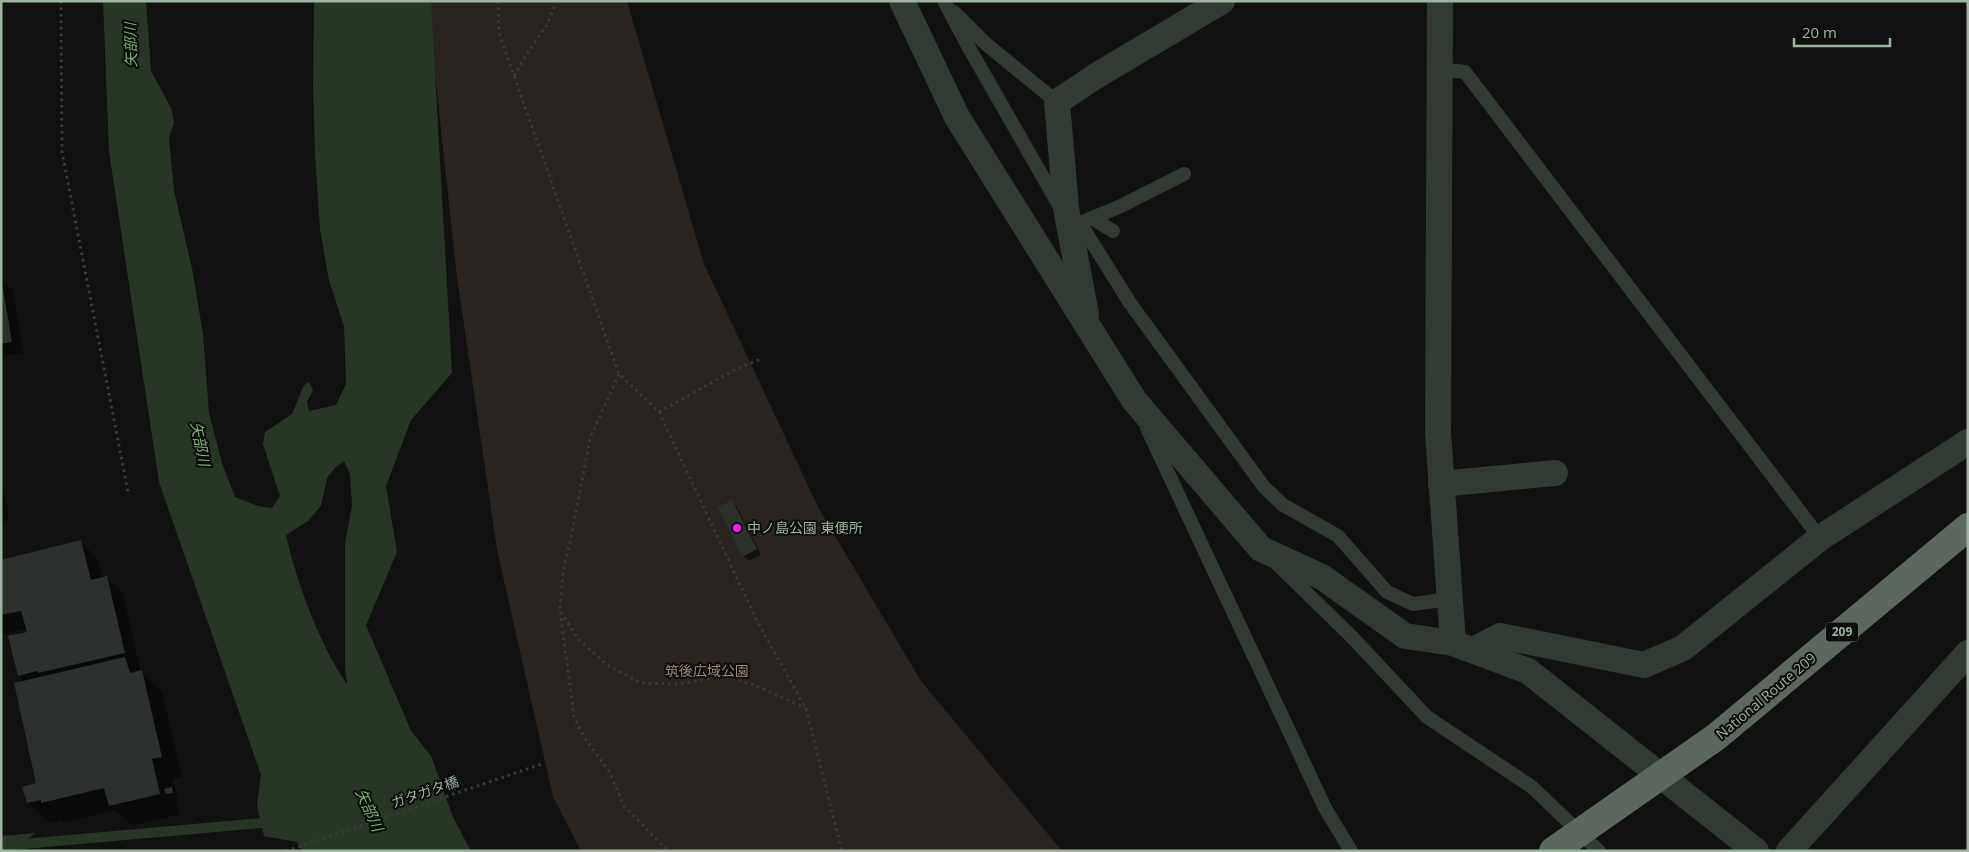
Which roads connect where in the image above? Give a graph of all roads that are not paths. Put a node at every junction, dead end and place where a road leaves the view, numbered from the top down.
1 (902, 1) edge
2 (1222, 1) edge
3 (1440, 1) edge
4 (944, 2) edge
5 (1439, 69) junction
6 (1057, 102) junction
7 (1184, 174) dead end
8 (1080, 220) junction
9 (1113, 231) dead end
10 (1089, 328) junction
11 (1134, 400) junction
12 (1968, 442) edge
13 (1555, 473) dead end
14 (1442, 484) junction
15 (1968, 527) edge
16 (1820, 538) junction
17 (1261, 549) junction
18 (1450, 599) junction
19 (1463, 646) junction
20 (1968, 653) edge
21 (1351, 851) edge
22 (1553, 851) edge
23 (1599, 851) edge
24 (1756, 851) edge
25 (1789, 851) edge

1 - 10 street
2 - 6 street
3 - 5 street
4 - 6 lane
4 - 8 lane
5 - 14 street
5 - 16 lane
6 - 8 street
7 - 8 lane
8 - 9 lane
8 - 10 street
8 - 18 lane
10 - 11 street
11 - 17 street
11 - 21 lane
12 - 16 street
13 - 14 street
14 - 18 street
15 - 22 highway, National Route 209 / 209
16 - 19 street
17 - 19 street
17 - 23 lane
18 - 19 street
19 - 24 street
20 - 25 street

